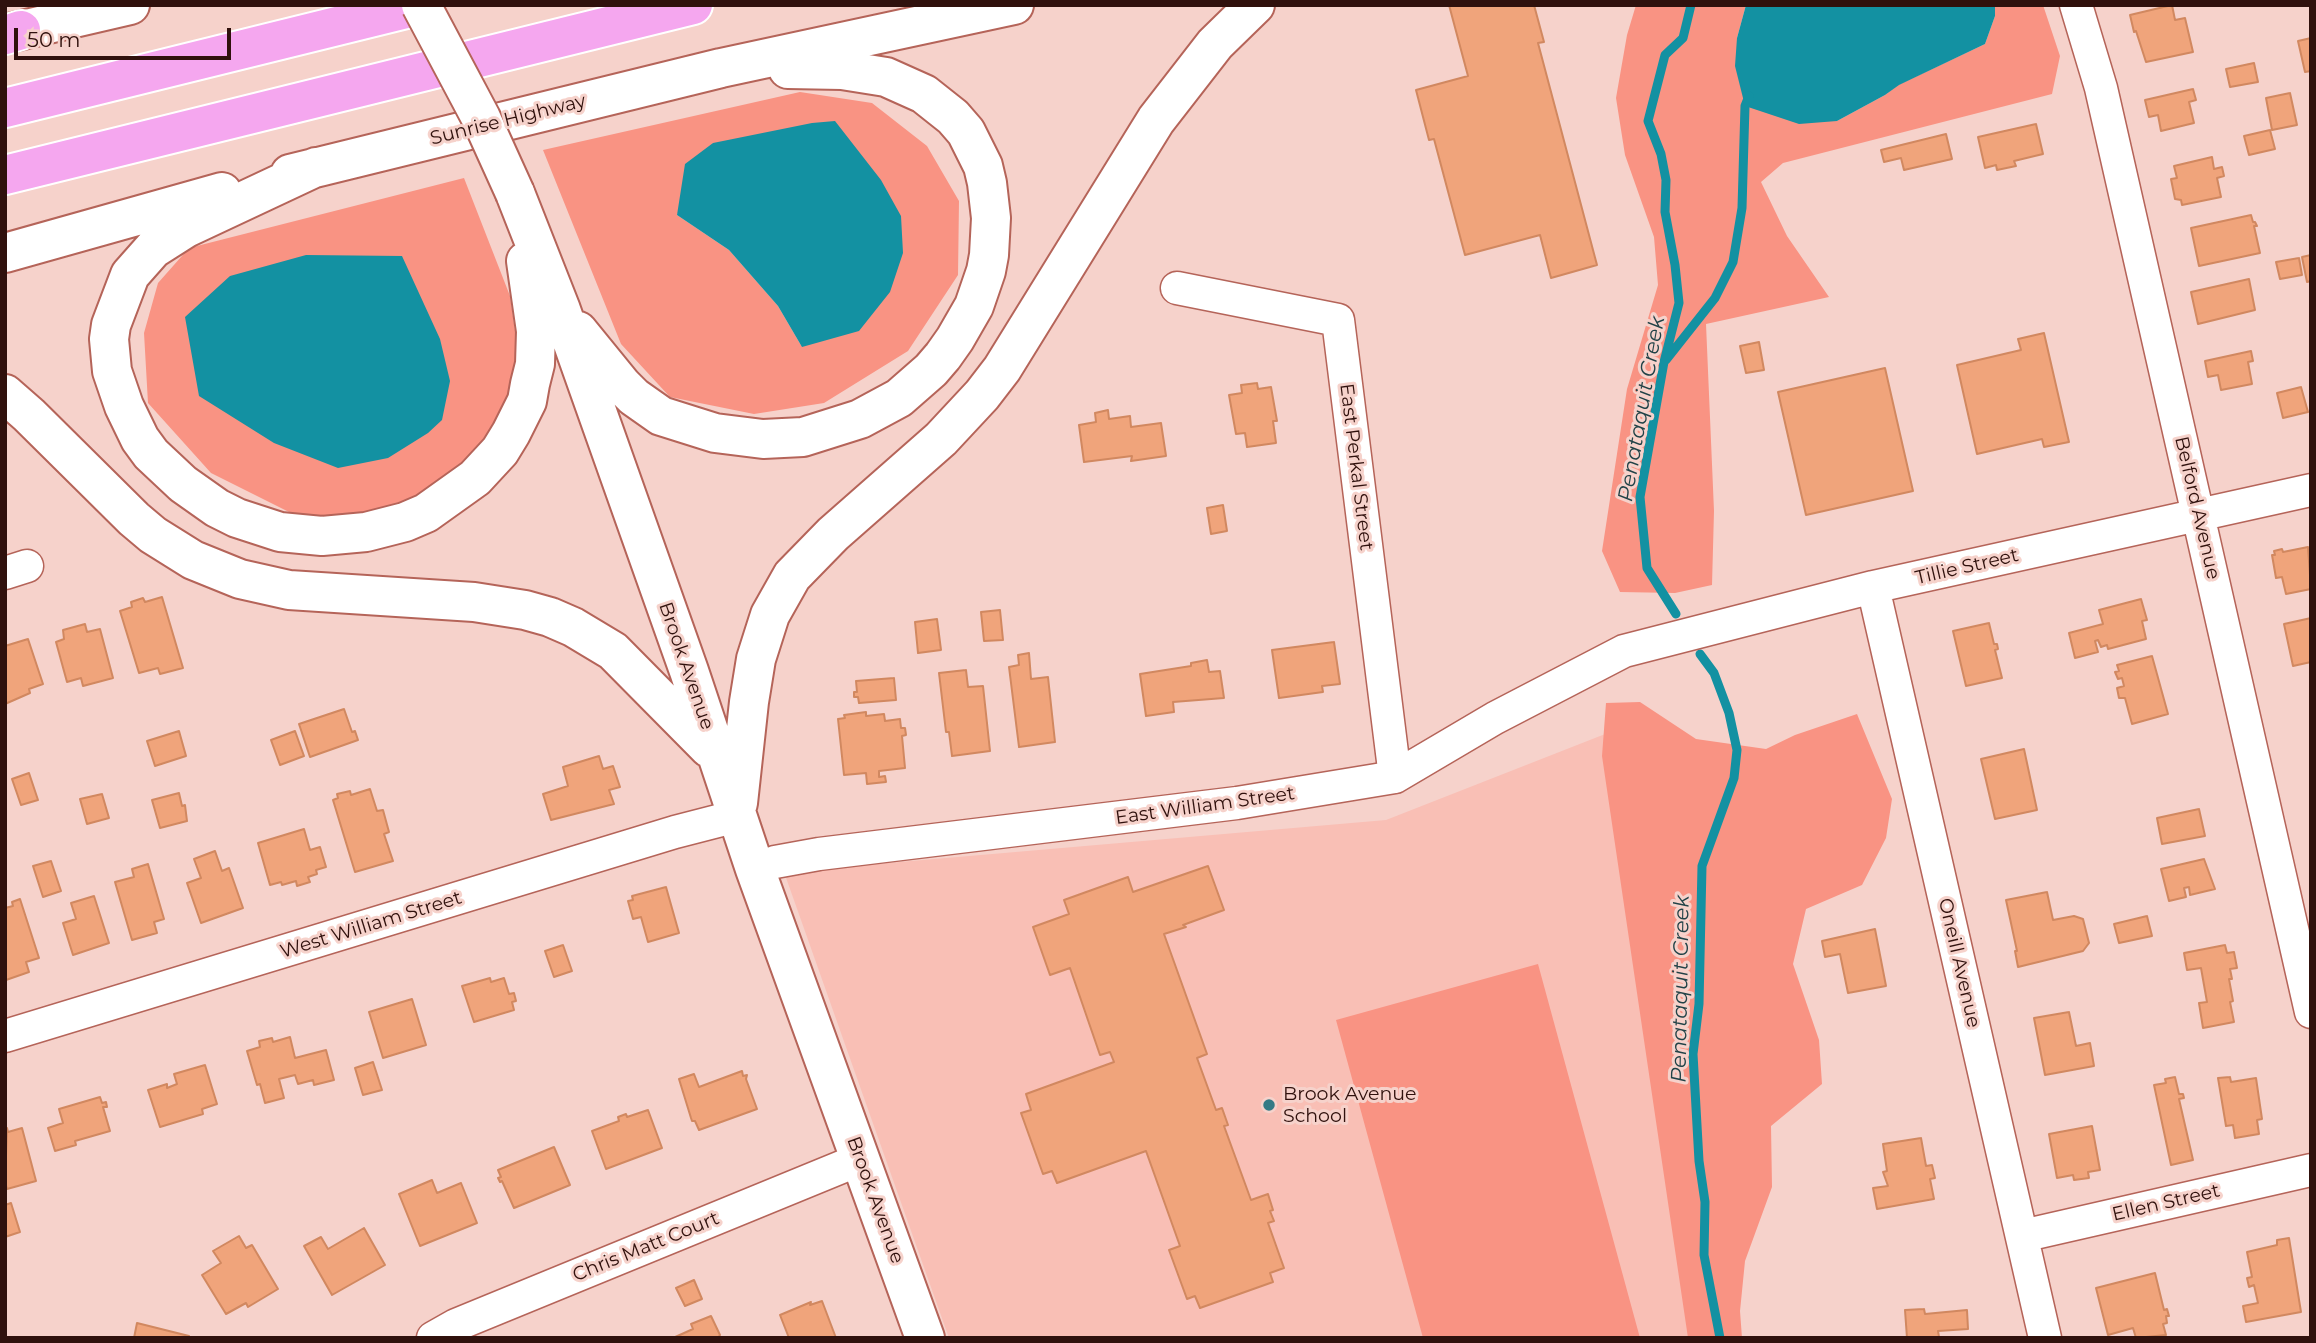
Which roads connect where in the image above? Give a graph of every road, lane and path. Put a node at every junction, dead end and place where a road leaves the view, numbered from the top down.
1 (130, 5) edge
2 (421, 5) edge
3 (693, 5) edge
4 (1014, 5) edge
5 (1255, 5) edge
6 (2076, 5) edge
7 (10, 33) edge
8 (721, 68) junction
9 (5, 108) edge
10 (316, 167) junction
11 (5, 175) edge
12 (515, 193) junction
13 (5, 253) edge
14 (1177, 288) dead end
15 (561, 310) junction
16 (5, 394) edge
17 (2311, 490) edge
18 (2199, 515) junction
19 (1873, 587) junction
20 (1624, 651) joint
21 (716, 754) junction
22 (1395, 777) junction
23 (737, 816) junction
24 (755, 869) junction
25 (2311, 1012) edge
26 (5, 1036) edge
27 (861, 1159) junction
28 (2311, 1170) edge
29 (2022, 1236) junction
30 (433, 1338) edge
31 (925, 1338) edge
32 (2045, 1338) edge

1 - 7 main road
2 - 9 highway
2 - 12 main road, Brook Avenue, bridge
3 - 11 highway
4 - 8 main road, Sunrise Highway
5 - 23 main road
6 - 18 street, Belford Avenue
8 - 10 main road, Sunrise Highway
8 - 15 main road
10 - 12 main road
10 - 13 main road, Sunrise Highway
12 - 15 main road, Brook Avenue
14 - 22 street, East Perkal Street
15 - 21 main road, Brook Avenue
16 - 21 main road
17 - 18 street, Tillie Street
18 - 19 street, Tillie Street
18 - 25 street, Belford Avenue
19 - 20 street, Tillie Street
19 - 29 street, Oneill Avenue
20 - 22 street, East William Street
21 - 23 main road, Brook Avenue
22 - 24 street, East William Street
23 - 24 main road, Brook Avenue
23 - 26 street, West William Street
24 - 27 main road, Brook Avenue
27 - 30 street, Chris Matt Court
27 - 31 main road, Brook Avenue
28 - 29 street, Ellen Street
29 - 32 street, Oneill Avenue

